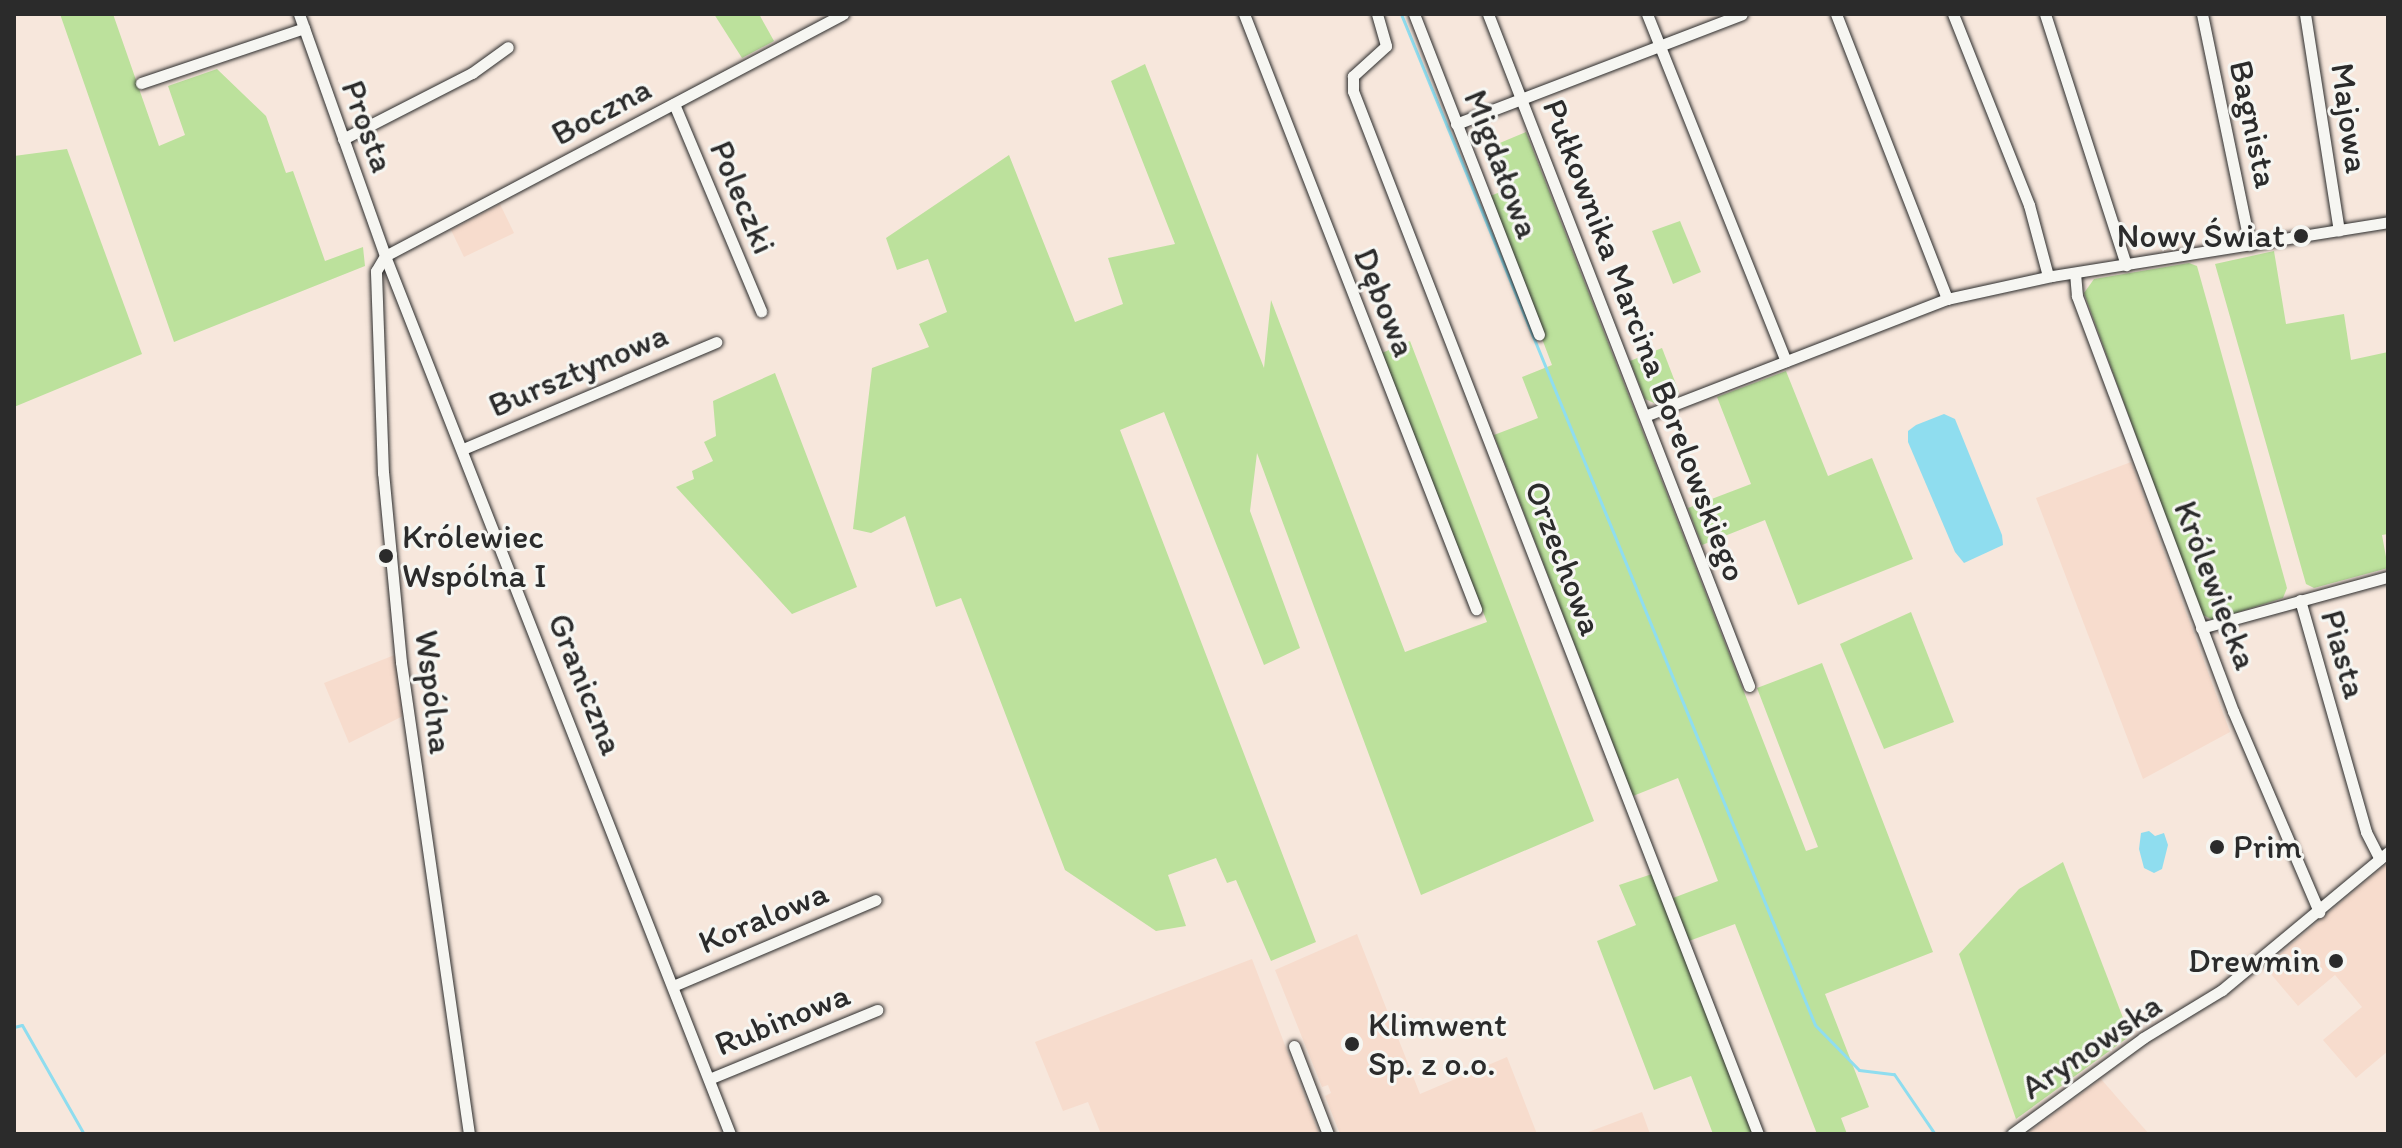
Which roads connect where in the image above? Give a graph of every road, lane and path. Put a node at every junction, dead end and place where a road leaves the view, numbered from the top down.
1 (299, 14) edge
2 (843, 14) edge
3 (1244, 14) edge
4 (1377, 14) edge
5 (1414, 14) edge
6 (1488, 14) edge
7 (1647, 14) edge
8 (1742, 14) edge
9 (1836, 14) edge
10 (1953, 14) edge
11 (2045, 14) edge
12 (2202, 14) edge
13 (2305, 14) edge
14 (304, 28) junction
15 (1661, 44) junction
16 (508, 47) dead end
17 (141, 83) dead end
18 (1521, 100) junction
19 (674, 104) junction
20 (1456, 124) junction
21 (343, 139) junction
22 (2388, 222) edge
23 (2339, 230) junction
24 (2250, 245) junction
25 (385, 256) junction
26 (2126, 265) junction
27 (2075, 273) junction
28 (2048, 276) junction
29 (1947, 299) junction
30 (761, 311) dead end
31 (1539, 334) dead end
32 (716, 342) dead end
33 (1786, 361) junction
34 (1645, 416) junction
35 (463, 449) junction
36 (2388, 577) edge
37 (2300, 600) junction
38 (1476, 609) dead end
39 (2201, 628) junction
40 (1749, 686) dead end
41 (2384, 856) edge
42 (876, 900) dead end
43 (2319, 912) junction
44 (673, 986) junction
45 (877, 1010) dead end
46 (1294, 1046) dead end
47 (709, 1079) junction
48 (469, 1134) edge
49 (730, 1134) edge
50 (1328, 1134) edge
51 (1758, 1134) edge
52 (2012, 1134) edge

1 - 14 street, Prosta
2 - 19 street, Boczna
3 - 38 street, Dębowa
4 - 51 street, Orzechowa
5 - 20 street, Migdałowa
6 - 18 street, Pułkownika Marcina Borelowskiego
7 - 15 street
8 - 15 street
9 - 29 street
10 - 28 street
11 - 26 street
12 - 24 street, Bagnista
13 - 23 street, Majowa
14 - 17 street
14 - 21 street, Prosta
15 - 18 street
15 - 33 street
16 - 21 street
18 - 20 street
18 - 34 street, Pułkownika Marcina Borelowskiego
19 - 25 street, Boczna
19 - 30 street, Poleczki
20 - 31 street, Migdałowa
21 - 25 street, Prosta
22 - 23 street
23 - 24 street
24 - 26 street
25 - 35 street, Graniczna
25 - 48 street, Wspólna
26 - 27 street
27 - 28 street
27 - 39 street, Królewiecka
28 - 29 street
29 - 33 street
32 - 35 street, Bursztynowa
33 - 34 street
34 - 40 street, Pułkownika Marcina Borelowskiego
35 - 44 street, Graniczna
36 - 37 street
37 - 39 street
37 - 41 street, Piasta
39 - 43 street, Królewiecka
41 - 43 street, Arynowska
42 - 44 street, Koralowa
43 - 52 street, Arynowska
44 - 47 street, Graniczna
45 - 47 street, Rubinowa
46 - 50 street
47 - 49 street, Graniczna

